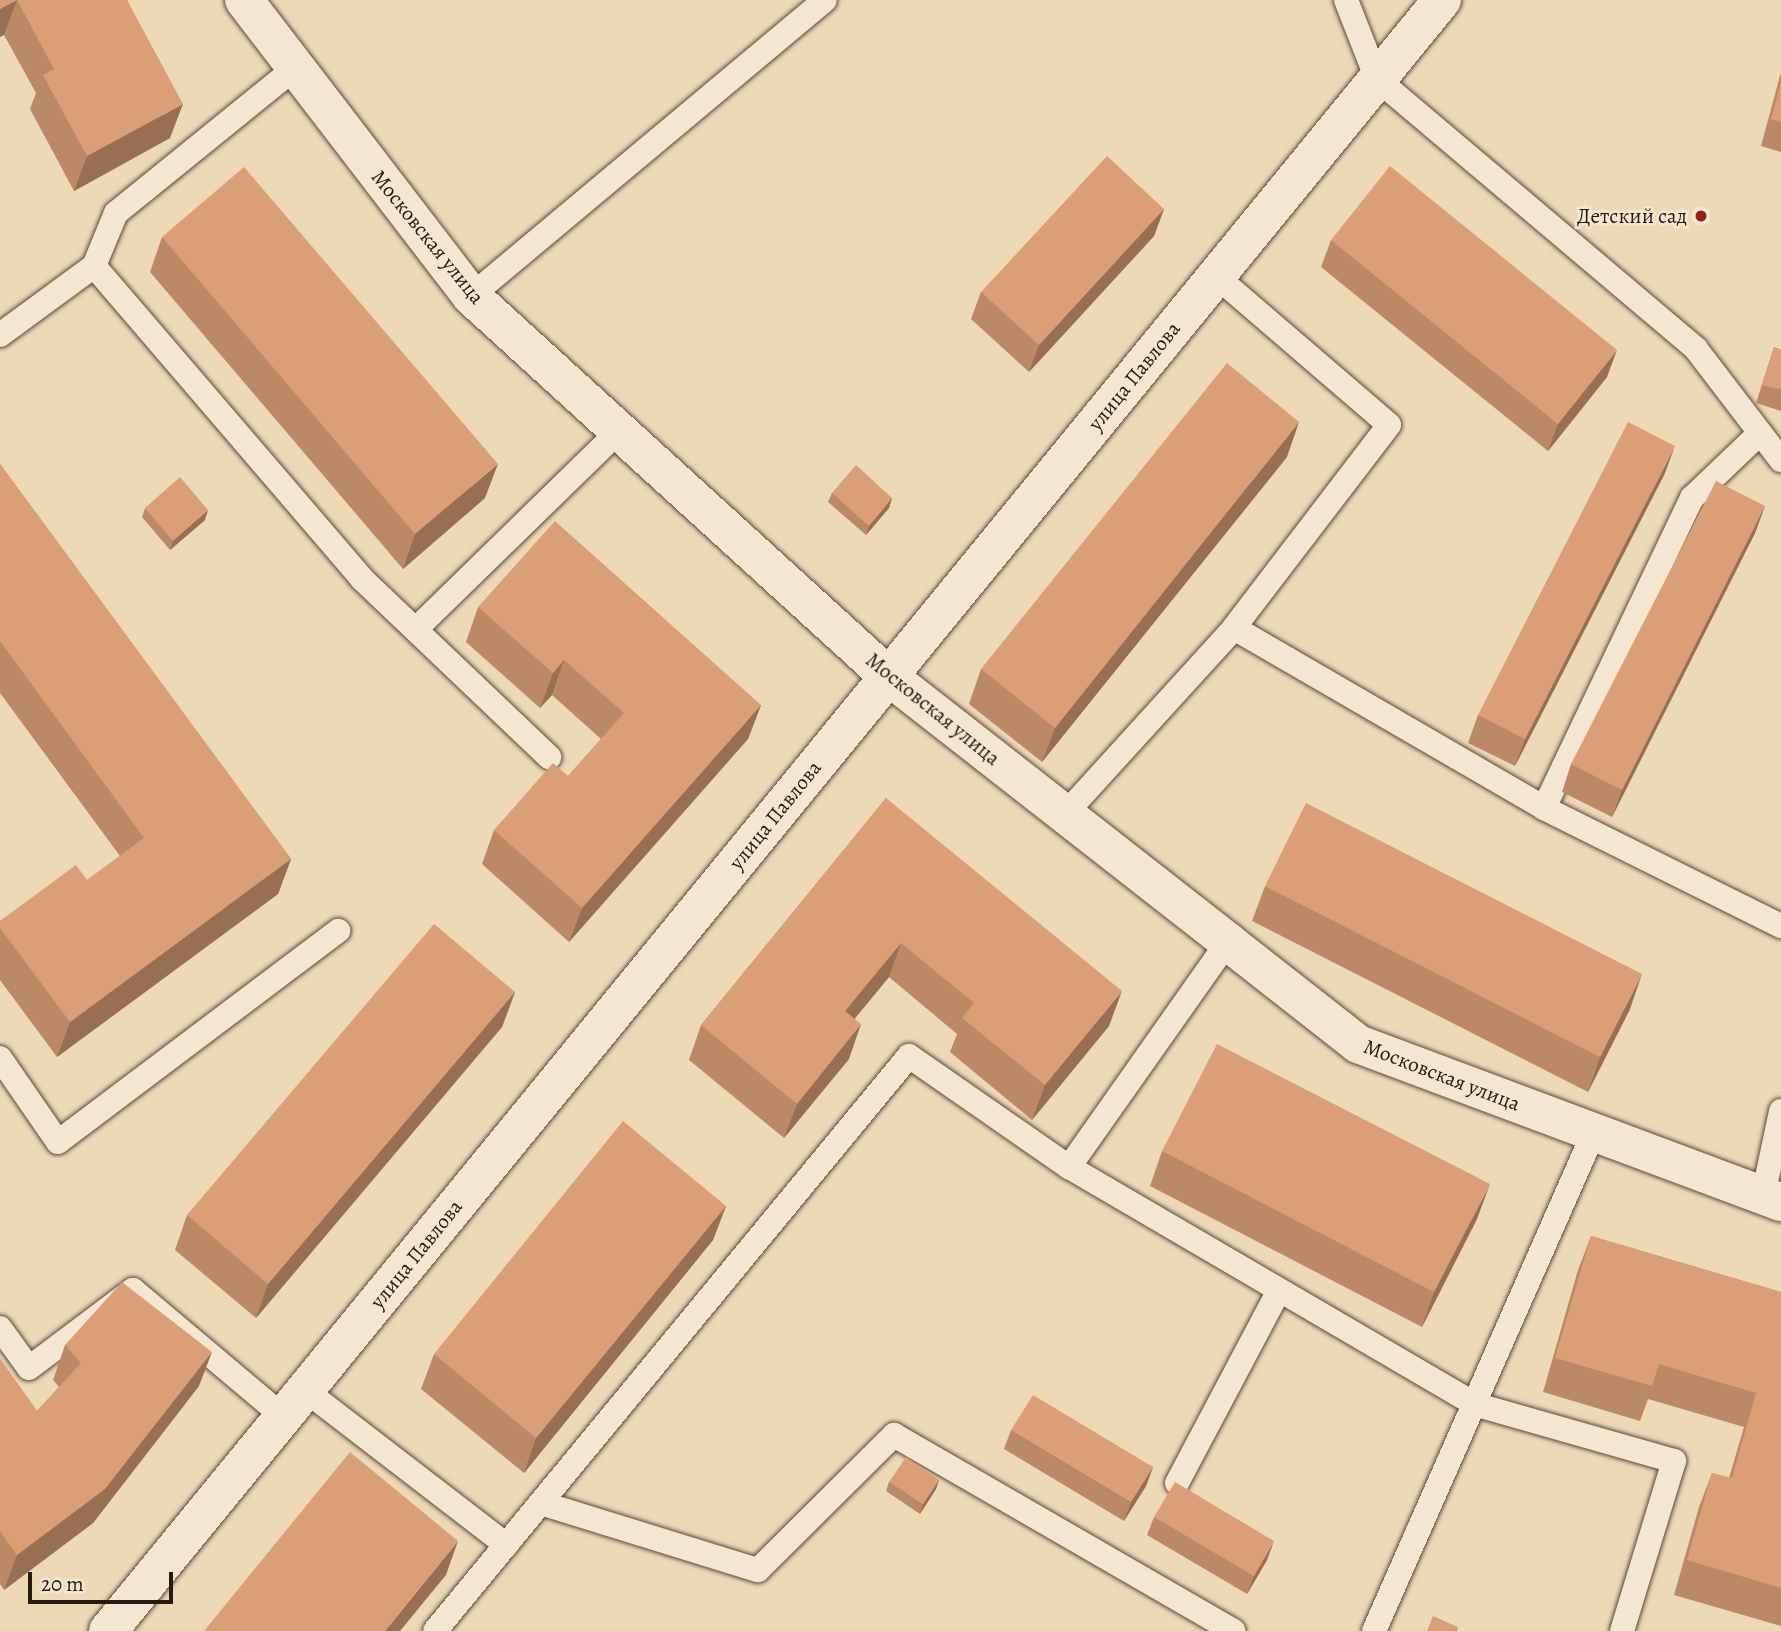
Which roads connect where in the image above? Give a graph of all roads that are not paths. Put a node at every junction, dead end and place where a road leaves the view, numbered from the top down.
1 (244, 0) edge
2 (825, 0) edge
3 (1346, 0) edge
4 (1443, 0) edge
5 (296, 66) junction
6 (1377, 79) junction
7 (94, 266) junction
8 (1216, 276) junction
9 (471, 296) junction
10 (0, 335) edge
11 (619, 431) junction
12 (1760, 433) junction
13 (1781, 460) edge
14 (1234, 628) junction
15 (416, 629) junction
16 (888, 676) junction
17 (549, 757) dead end
18 (1544, 808) junction
19 (1065, 814) junction
20 (1781, 926) edge
21 (338, 932) dead end
22 (1228, 942) junction
23 (0, 1058) edge
24 (1781, 1111) edge
25 (1594, 1132) junction
26 (1069, 1167) junction
27 (1772, 1199) edge
28 (1279, 1290) junction
29 (0, 1328) edge
30 (294, 1403) junction
31 (1474, 1404) junction
32 (1177, 1483) edge
33 (541, 1503) junction
34 (506, 1545) junction
35 (108, 1631) edge
36 (436, 1631) edge
37 (1233, 1631) edge
38 (1374, 1631) edge
39 (1622, 1631) edge

1 - 5 street, Московская улица
2 - 9 lane
3 - 6 lane
4 - 6 street, улица Павлова
5 - 7 lane
5 - 9 street, Московская улица
6 - 8 street, улица Павлова
6 - 12 lane
7 - 10 lane
7 - 15 lane
8 - 14 lane
8 - 16 street, улица Павлова
9 - 11 street, Московская улица
11 - 15 lane
11 - 16 street, Московская улица
12 - 13 lane
12 - 18 lane
14 - 18 lane
14 - 19 lane
15 - 17 lane
16 - 19 street, Московская улица
16 - 30 street, улица Павлова
18 - 20 lane
19 - 22 street, Московская улица
21 - 23 lane
22 - 25 street, Московская улица
22 - 26 lane
24 - 27 lane
25 - 27 street, Московская улица
25 - 31 lane
26 - 28 lane
26 - 33 lane
28 - 31 lane
28 - 32 lane
29 - 30 lane
30 - 34 lane
30 - 35 street, улица Павлова
31 - 38 lane
31 - 39 lane
33 - 34 lane
33 - 37 lane
34 - 36 lane

